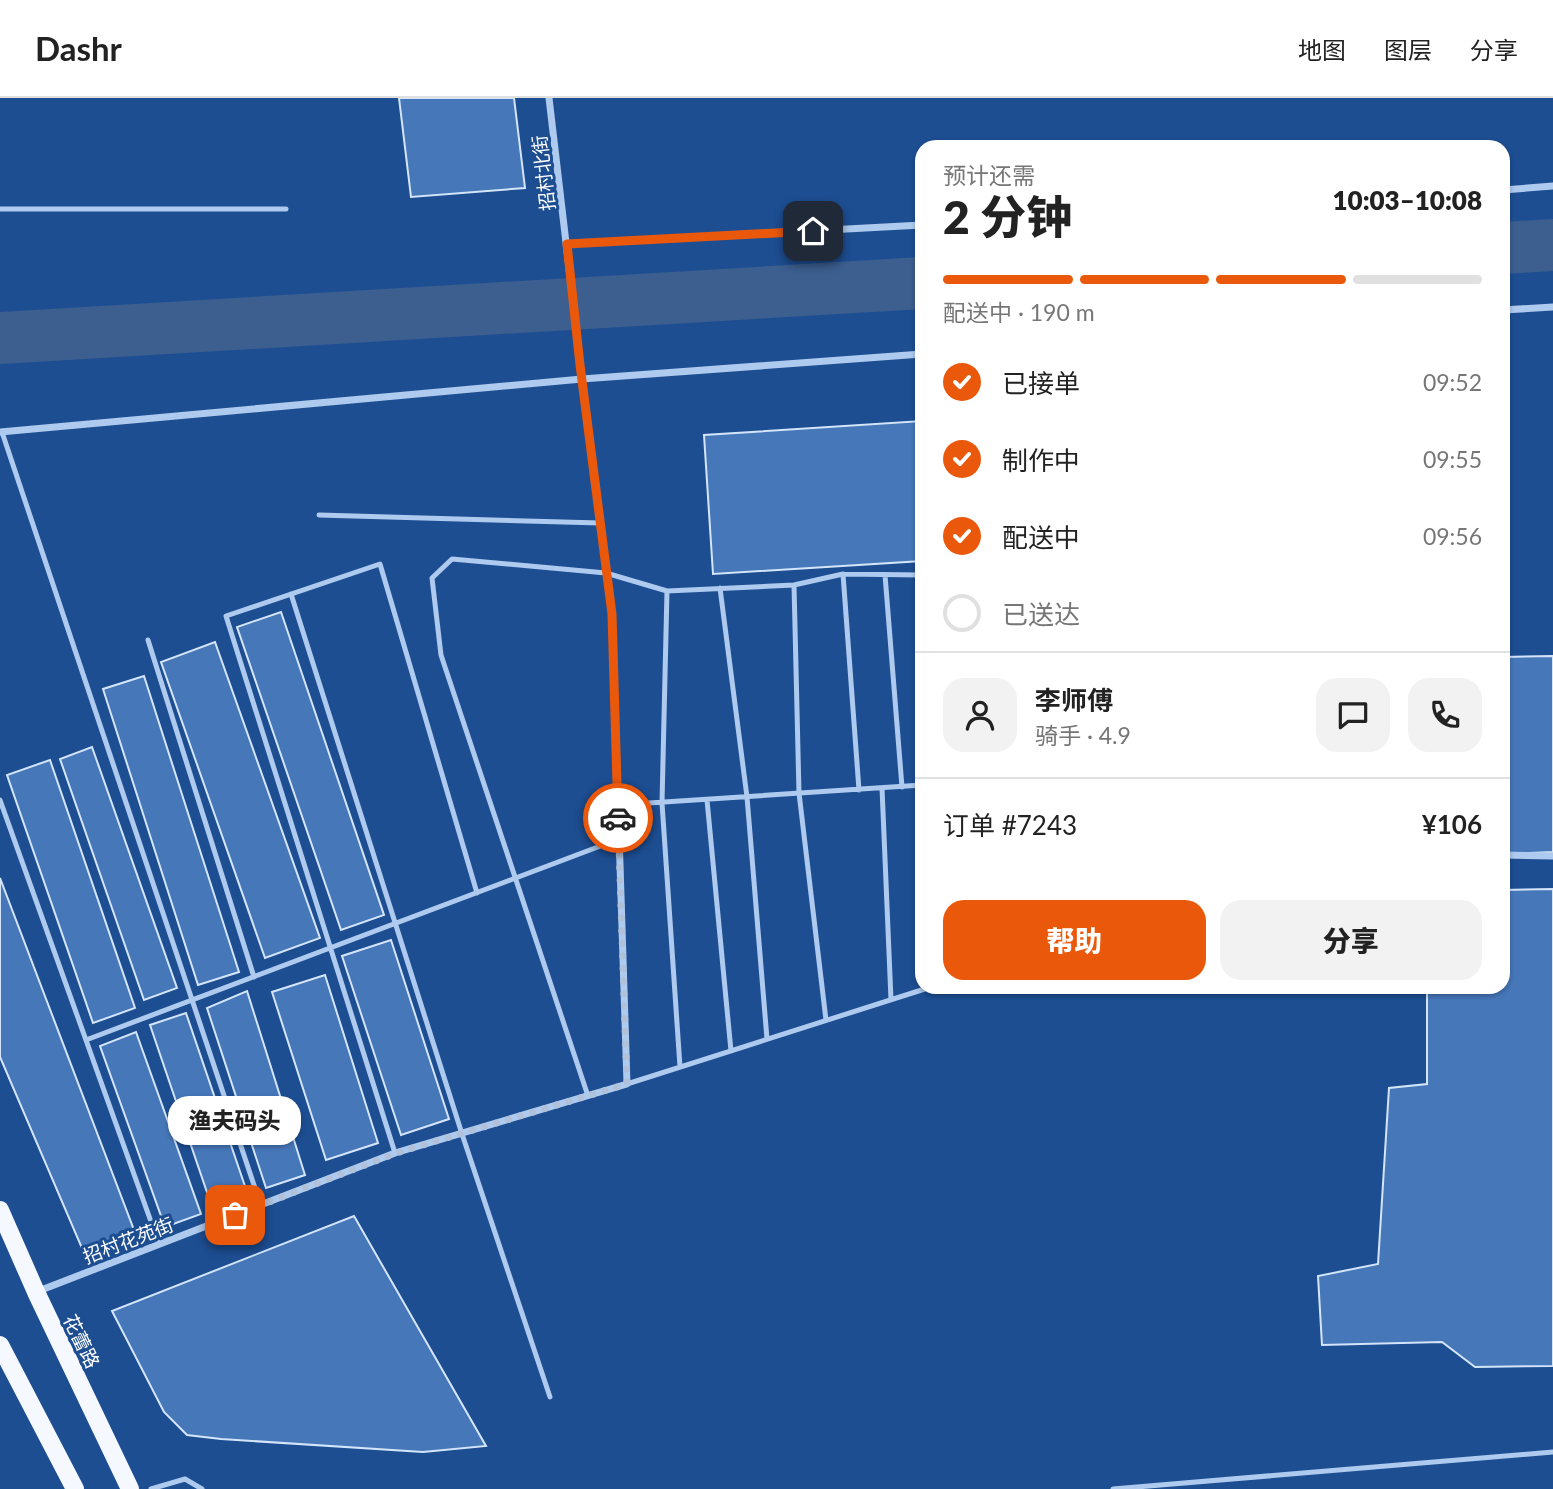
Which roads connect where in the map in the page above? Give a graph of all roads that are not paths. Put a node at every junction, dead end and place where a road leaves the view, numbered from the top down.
1 (549, 98) edge
2 (1553, 186) edge
3 (1510, 189) edge
4 (0, 209) edge
5 (286, 209) dead end
6 (915, 225) edge
7 (567, 244) junction
8 (1553, 307) edge
9 (1510, 310) edge
10 (915, 355) edge
11 (582, 379) junction
12 (1, 432) edge
13 (319, 516) dead end
14 (600, 523) junction
15 (606, 573) junction
16 (844, 574) junction
17 (885, 575) junction
18 (915, 575) edge
19 (794, 585) junction
20 (720, 588) junction
21 (667, 591) junction
22 (291, 594) junction
23 (148, 640) dead end
24 (915, 786) edge
25 (902, 787) junction
26 (882, 788) junction
27 (859, 790) junction
28 (799, 793) junction
29 (747, 797) junction
30 (0, 800) edge
31 (707, 800) junction
32 (662, 803) junction
33 (618, 805) junction
34 (619, 839) junction
35 (1510, 855) edge
36 (1553, 856) edge
37 (514, 878) junction
38 (477, 893) junction
39 (395, 923) junction
40 (331, 948) junction
41 (254, 976) junction
42 (915, 992) edge
43 (192, 1000) junction
44 (891, 1000) junction
45 (826, 1020) junction
46 (767, 1039) junction
47 (86, 1040) junction
48 (731, 1051) junction
49 (680, 1067) junction
50 (627, 1084) junction
51 (588, 1096) junction
52 (461, 1134) junction
53 (396, 1153) junction
54 (261, 1206) junction
55 (0, 1210) edge
56 (159, 1244) junction
57 (36, 1292) junction
58 (0, 1345) edge
59 (550, 1397) dead end
60 (1553, 1452) edge
61 (75, 1489) edge
62 (130, 1489) edge
63 (152, 1489) edge
64 (202, 1489) edge
65 (1113, 1489) edge

1 - 7 street, 招村北街
2 - 3 street
4 - 5 lane
6 - 7 street
7 - 11 street
8 - 9 street
10 - 11 street
11 - 12 street
11 - 14 street
12 - 43 lane
13 - 14 lane
14 - 15 street
15 - 21 lane
15 - 33 street
15 - 37 lane
16 - 17 lane
16 - 19 lane
16 - 27 lane
17 - 18 lane
17 - 25 lane
19 - 20 lane
19 - 28 lane
20 - 21 lane
20 - 29 lane
21 - 32 lane
22 - 38 lane
22 - 39 lane
22 - 40 lane
23 - 41 lane
24 - 25 lane
25 - 26 lane
26 - 27 lane
26 - 44 lane
27 - 28 lane
28 - 29 lane
28 - 45 lane
29 - 31 lane
29 - 46 lane
30 - 47 lane
31 - 32 lane
31 - 48 lane
32 - 33 lane
32 - 49 lane
33 - 34 street
34 - 37 lane
34 - 50 street
35 - 36 street
37 - 38 lane
37 - 51 lane
38 - 39 lane
39 - 40 lane
39 - 52 lane
40 - 41 lane
40 - 53 lane
41 - 43 lane
42 - 44 lane
43 - 47 lane
43 - 54 lane
44 - 45 lane
45 - 46 lane
46 - 48 lane
47 - 56 lane
48 - 49 lane
49 - 50 lane
50 - 51 street, 招村花苑街
51 - 52 street, 招村花苑街
52 - 53 street, 招村花苑街
52 - 59 lane
53 - 54 street, 招村花苑街
54 - 56 street, 招村花苑街
55 - 57 main road, 花蕾路
56 - 57 street, 招村花苑街
57 - 62 main road, 花蕾路
58 - 61 main road
60 - 65 lane
63 - 64 lane

